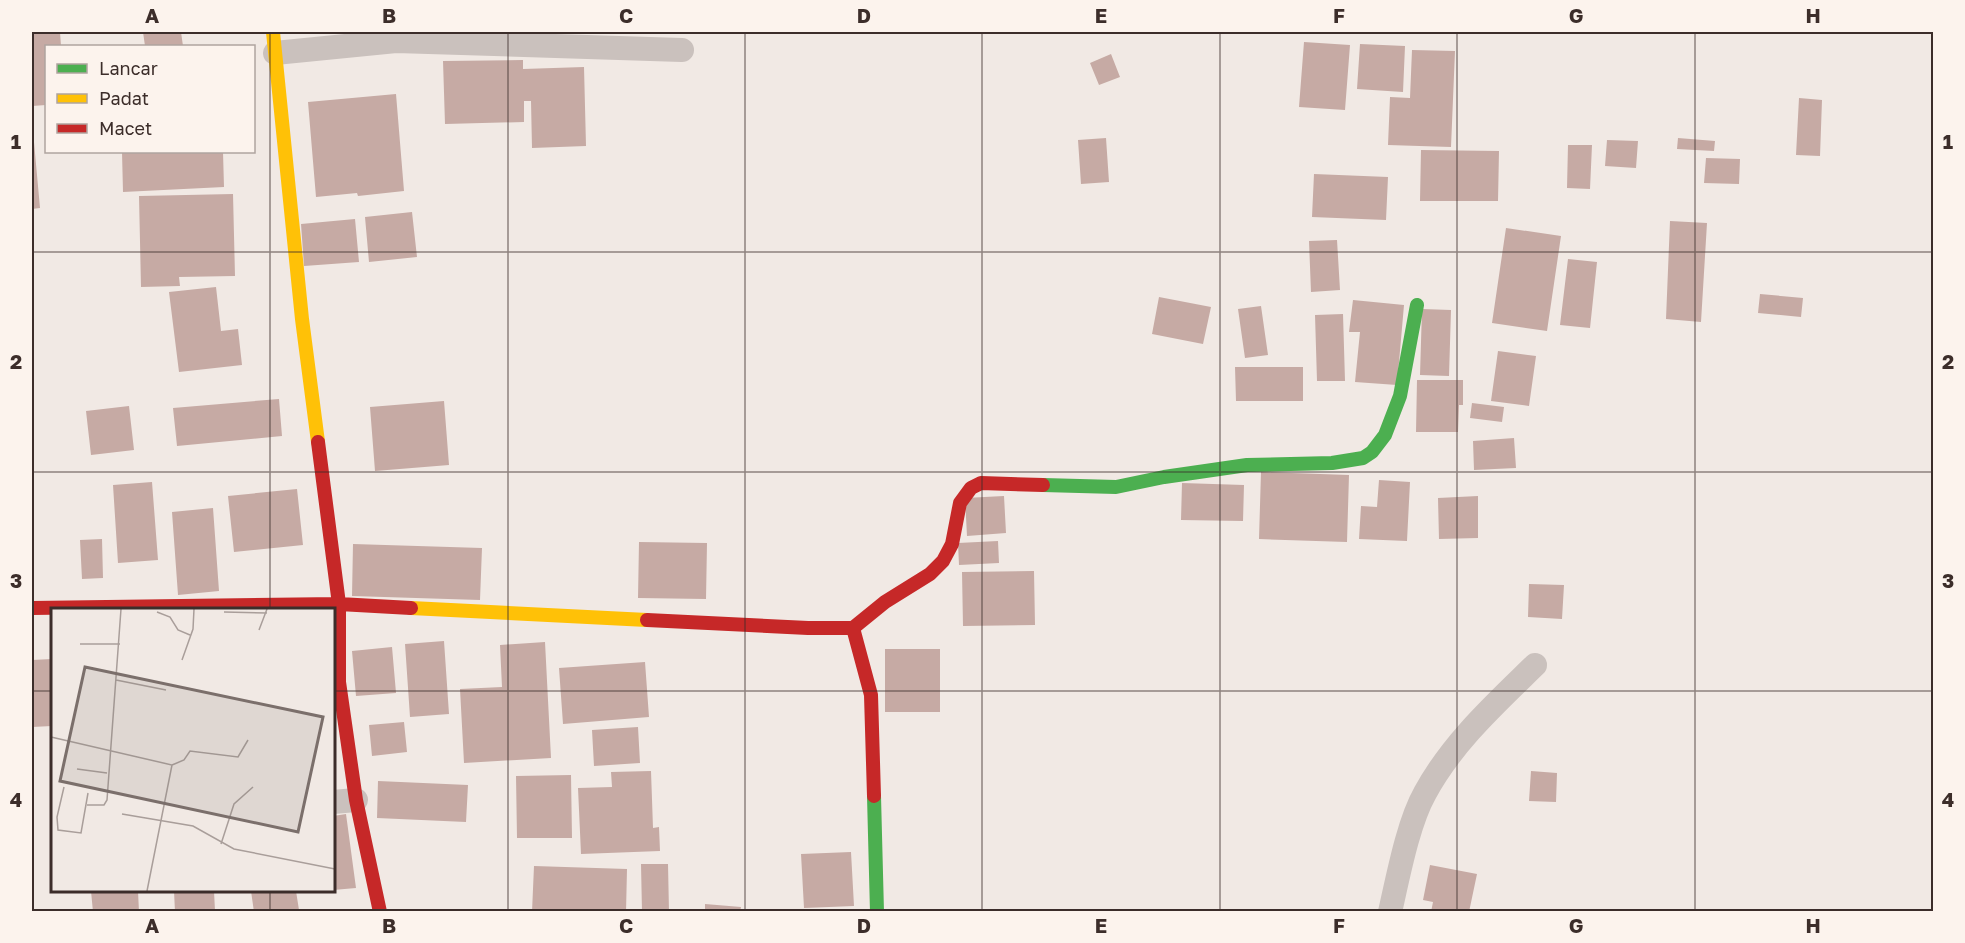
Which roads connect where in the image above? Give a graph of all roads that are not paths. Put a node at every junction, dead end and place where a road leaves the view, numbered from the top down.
1 (274, 42) edge
2 (682, 50) dead end
3 (1417, 305) dead end
4 (339, 604) junction
5 (93, 608) edge
6 (32, 609) edge
7 (51, 609) edge
8 (853, 628) junction
9 (1535, 665) dead end
10 (344, 801) edge
11 (380, 912) edge
12 (877, 912) edge
13 (1390, 912) edge

1 - 2 street
1 - 4 street
3 - 8 street
4 - 5 street
4 - 8 street
4 - 10 street
6 - 7 street
8 - 12 street
9 - 13 street
10 - 11 street

